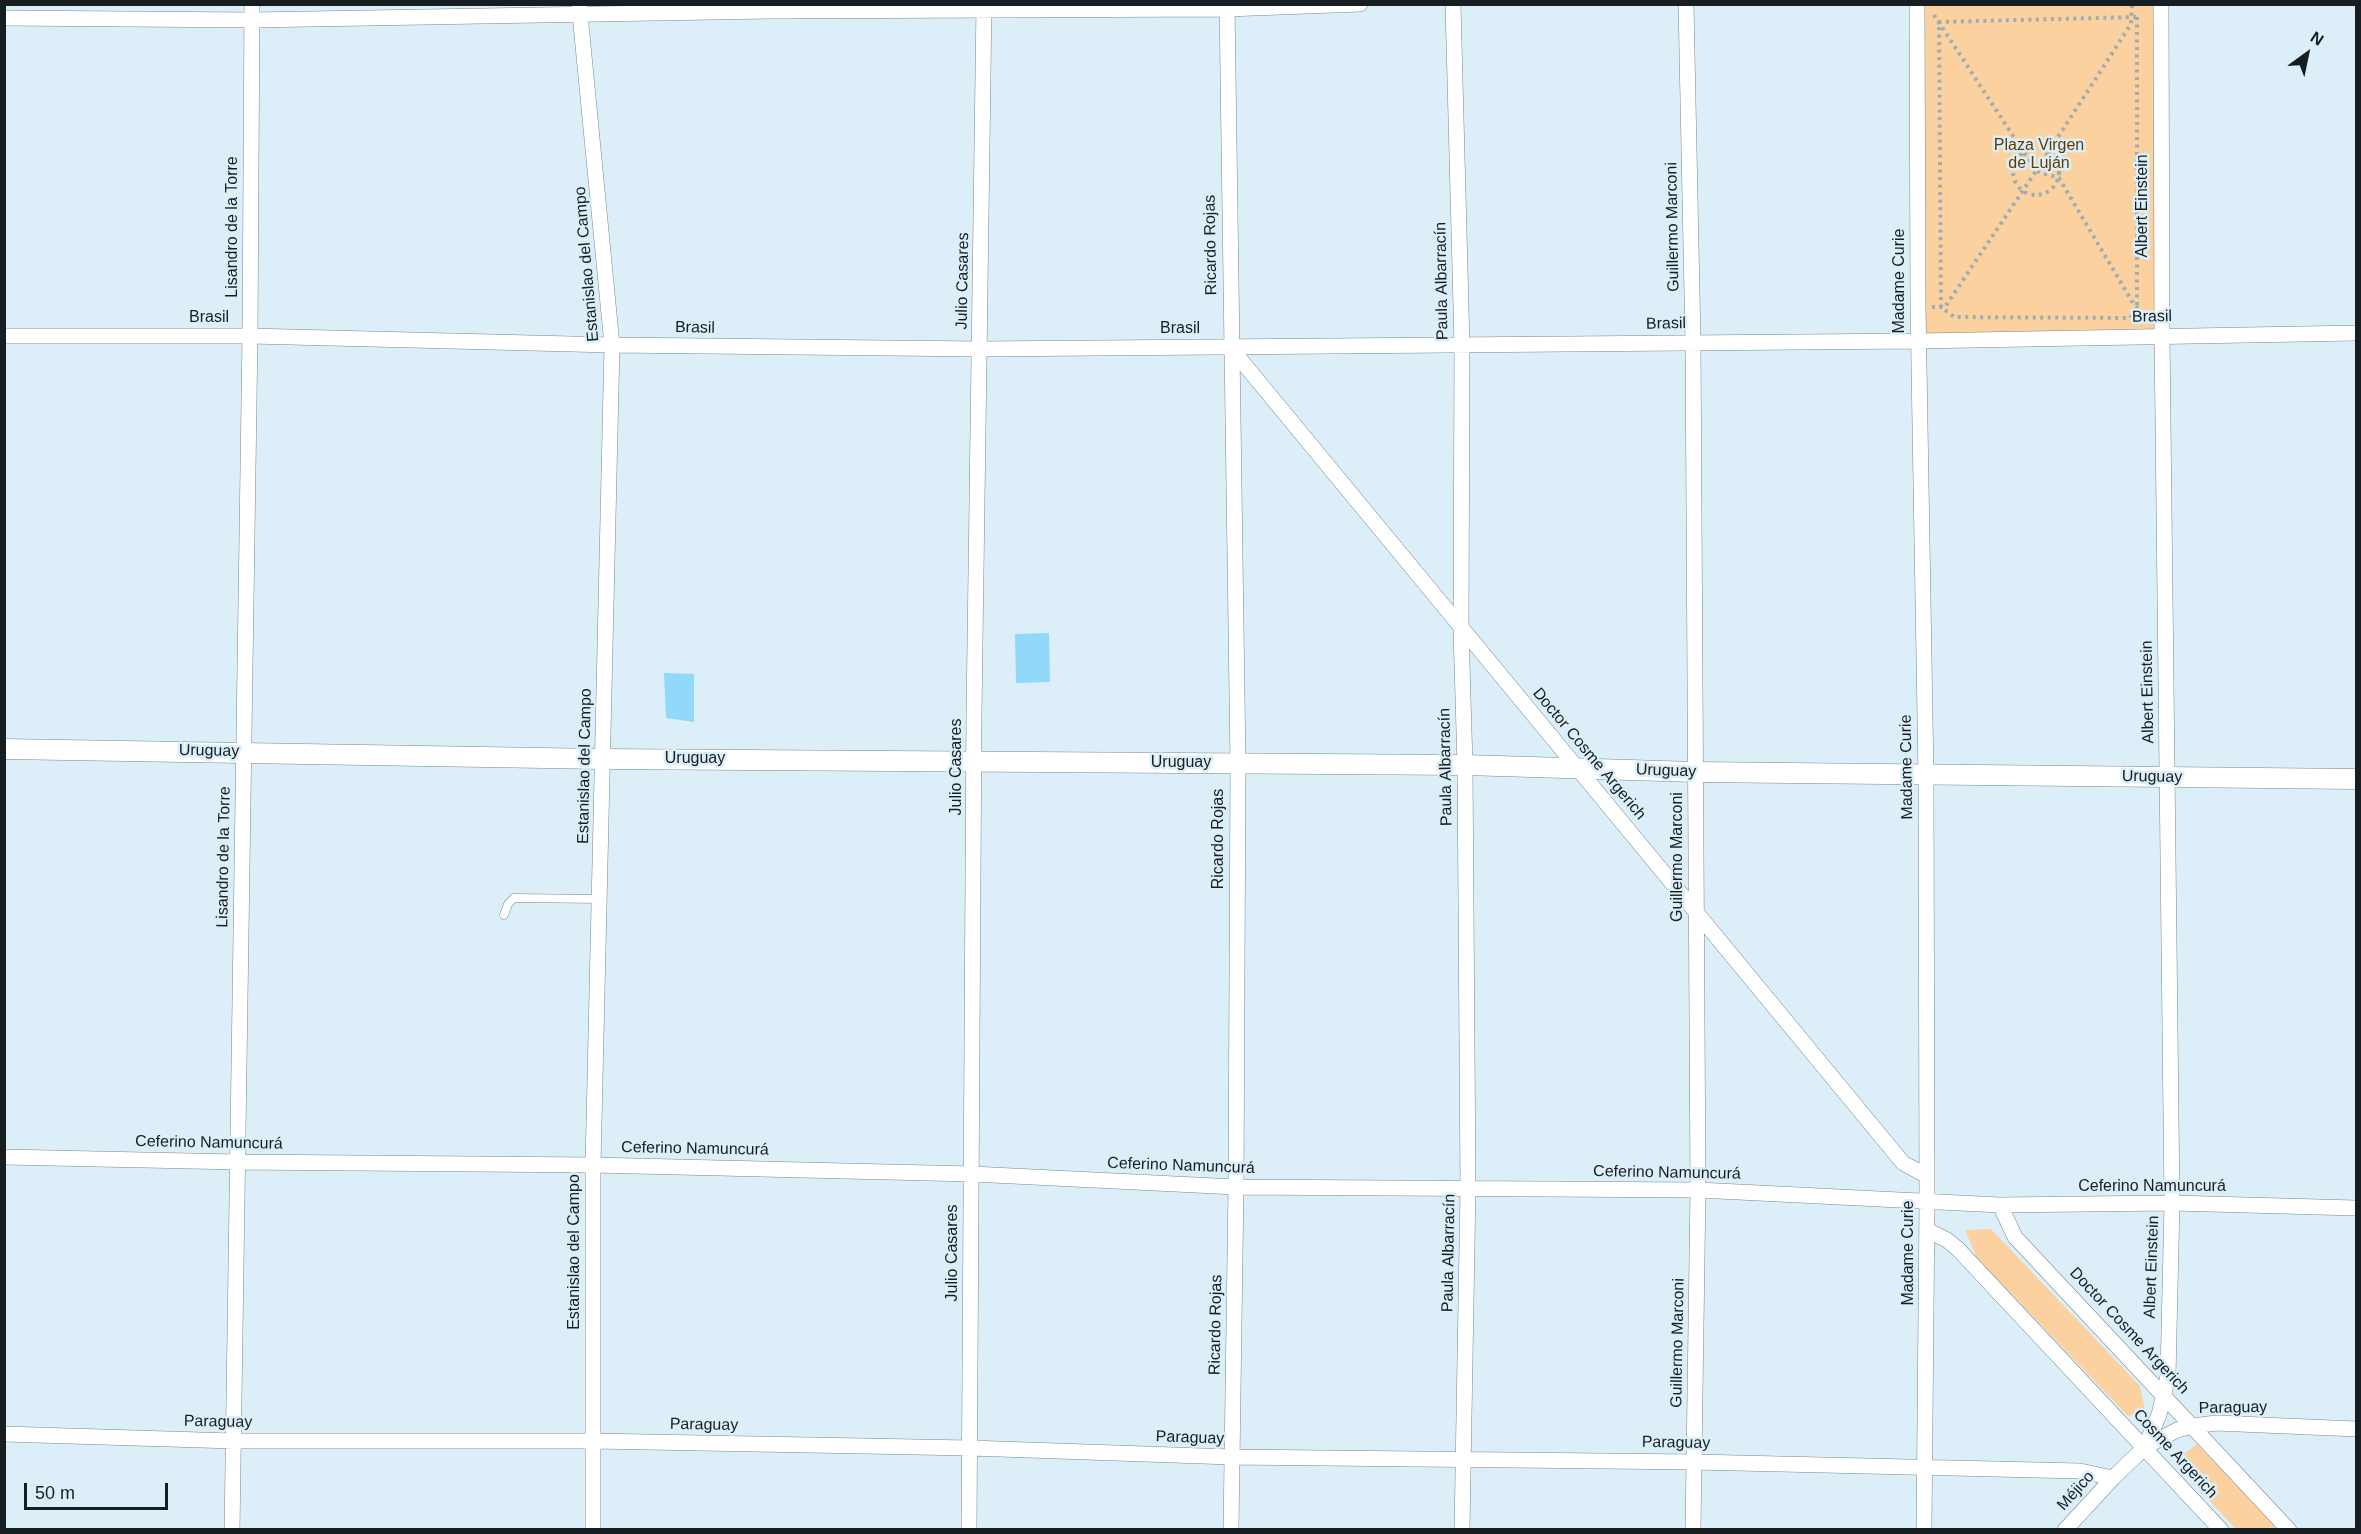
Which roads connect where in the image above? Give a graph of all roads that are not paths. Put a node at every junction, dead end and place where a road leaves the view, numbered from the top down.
1 (1360, 4) edge
2 (1453, 4) edge
3 (1686, 4) edge
4 (2161, 4) edge
5 (984, 7) edge
6 (1227, 7) edge
7 (770, 8) edge
8 (1923, 8) edge
9 (580, 10) edge
10 (252, 12) edge
11 (4, 18) edge
12 (2356, 333) edge
13 (2162, 335) junction
14 (4, 336) edge
15 (250, 336) junction
16 (1918, 341) junction
17 (1693, 342) junction
18 (612, 345) junction
19 (1462, 345) junction
20 (1230, 347) junction
21 (981, 349) junction
22 (1461, 629) junction
23 (4, 749) edge
24 (244, 752) junction
25 (603, 759) junction
26 (976, 761) junction
27 (1238, 764) junction
28 (1465, 765) junction
29 (1578, 768) junction
30 (1696, 772) junction
31 (1926, 775) junction
32 (2167, 777) junction
33 (2356, 779) edge
34 (600, 899) junction
35 (1696, 913) junction
36 (504, 915) dead end
37 (4, 1157) edge
38 (238, 1162) junction
39 (593, 1165) junction
40 (972, 1174) junction
41 (1927, 1176) junction
42 (1236, 1187) junction
43 (1468, 1188) junction
44 (1698, 1190) junction
45 (1927, 1203) junction
46 (2172, 1203) junction
47 (2000, 1205) junction
48 (2356, 1208) edge
49 (1927, 1230) junction
50 (2165, 1395) junction
51 (2193, 1426) junction
52 (2356, 1429) edge
53 (4, 1434) edge
54 (234, 1441) junction
55 (594, 1441) junction
56 (2145, 1447) junction
57 (970, 1448) junction
58 (1232, 1457) junction
59 (1465, 1458) junction
60 (1695, 1462) junction
61 (1926, 1467) junction
62 (2113, 1478) junction
63 (232, 1530) edge
64 (593, 1530) edge
65 (969, 1530) edge
66 (1231, 1530) edge
67 (1462, 1530) edge
68 (1693, 1530) edge
69 (1924, 1530) edge
70 (2065, 1530) edge
71 (2221, 1530) edge
72 (2289, 1530) edge

1 - 6 street
2 - 19 street, Paula Albarracín
3 - 17 street, Guillermo Marconi
4 - 13 street, Albert Einstein
5 - 6 street
5 - 7 street
5 - 21 street, Julio Casares
6 - 20 street, Ricardo Rojas
7 - 9 street
8 - 16 street, Madame Curie
9 - 10 street
9 - 18 street, Estanislao del Campo
10 - 11 street
10 - 15 street, Lisandro de la Torre
12 - 13 street, Brasil
13 - 16 street, Brasil
13 - 32 street, Albert Einstein
14 - 15 street, Brasil
15 - 18 street, Brasil
15 - 24 street, Lisandro de la Torre
16 - 17 street, Brasil
16 - 31 street, Madame Curie
17 - 19 street, Brasil
17 - 30 street, Guillermo Marconi
18 - 21 street, Brasil
18 - 25 street, Estanislao del Campo
19 - 20 street, Brasil
19 - 22 street, Paula Albarracín
20 - 21 street, Brasil
20 - 22 street, Doctor Cosme Argerich
20 - 27 street, Ricardo Rojas
21 - 26 street, Julio Casares
22 - 28 street, Paula Albarracín
22 - 29 street, Doctor Cosme Argerich
23 - 24 street, Uruguay
24 - 25 street, Uruguay
24 - 38 street, Lisandro de la Torre
25 - 26 street, Uruguay
25 - 34 street, Estanislao del Campo
26 - 27 street, Uruguay
26 - 40 street, Julio Casares
27 - 28 street, Uruguay
27 - 42 street, Ricardo Rojas
28 - 29 street, Uruguay
28 - 43 street, Paula Albarracín
29 - 30 street, Uruguay
29 - 35 street, Doctor Cosme Argerich
30 - 31 street, Uruguay
30 - 35 street, Guillermo Marconi
31 - 32 street, Uruguay
31 - 41 street, Madame Curie
32 - 33 street, Uruguay
32 - 46 street, Albert Einstein
34 - 36 lane
34 - 39 street, Estanislao del Campo
35 - 41 street, Doctor Cosme Argerich
35 - 44 street, Guillermo Marconi
37 - 38 street, Ceferino Namuncurá
38 - 39 street, Ceferino Namuncurá
38 - 54 street, Lisandro de la Torre
39 - 40 street, Ceferino Namuncurá
39 - 55 street, Estanislao del Campo
40 - 42 street, Ceferino Namuncurá
40 - 57 street, Julio Casares
41 - 45 street, Madame Curie
42 - 43 street, Ceferino Namuncurá
42 - 58 street, Ricardo Rojas
43 - 44 street, Ceferino Namuncurá
43 - 59 street, Paula Albarracín
44 - 45 street, Ceferino Namuncurá
44 - 60 street, Guillermo Marconi
45 - 47 street, Ceferino Namuncurá
45 - 49 street, Madame Curie
46 - 47 street, Ceferino Namuncurá
46 - 48 street, Ceferino Namuncurá
46 - 50 street, Albert Einstein
47 - 50 street, Doctor Cosme Argerich
49 - 56 street, Cosme Argerich
49 - 61 street, Madame Curie
50 - 51 street, Doctor Cosme Argerich
50 - 56 street, Albert Einstein
51 - 52 street, Paraguay
51 - 56 street, Paraguay
51 - 72 street, Doctor Cosme Argerich
53 - 54 street, Paraguay
54 - 55 street, Paraguay
54 - 63 street, Lisandro de la Torre
55 - 57 street, Paraguay
55 - 64 street, Estanislao del Campo
56 - 62 street, Paraguay
56 - 71 street, Cosme Argerich
57 - 58 street, Paraguay
57 - 65 street, Julio Casares
58 - 59 street, Paraguay
58 - 66 street, Ricardo Rojas
59 - 60 street, Paraguay
59 - 67 street, Paula Albarracín
60 - 61 street, Paraguay
60 - 68 street, Guillermo Marconi
61 - 62 street, Paraguay
61 - 69 street, Madame Curie
62 - 70 street, Méjico

